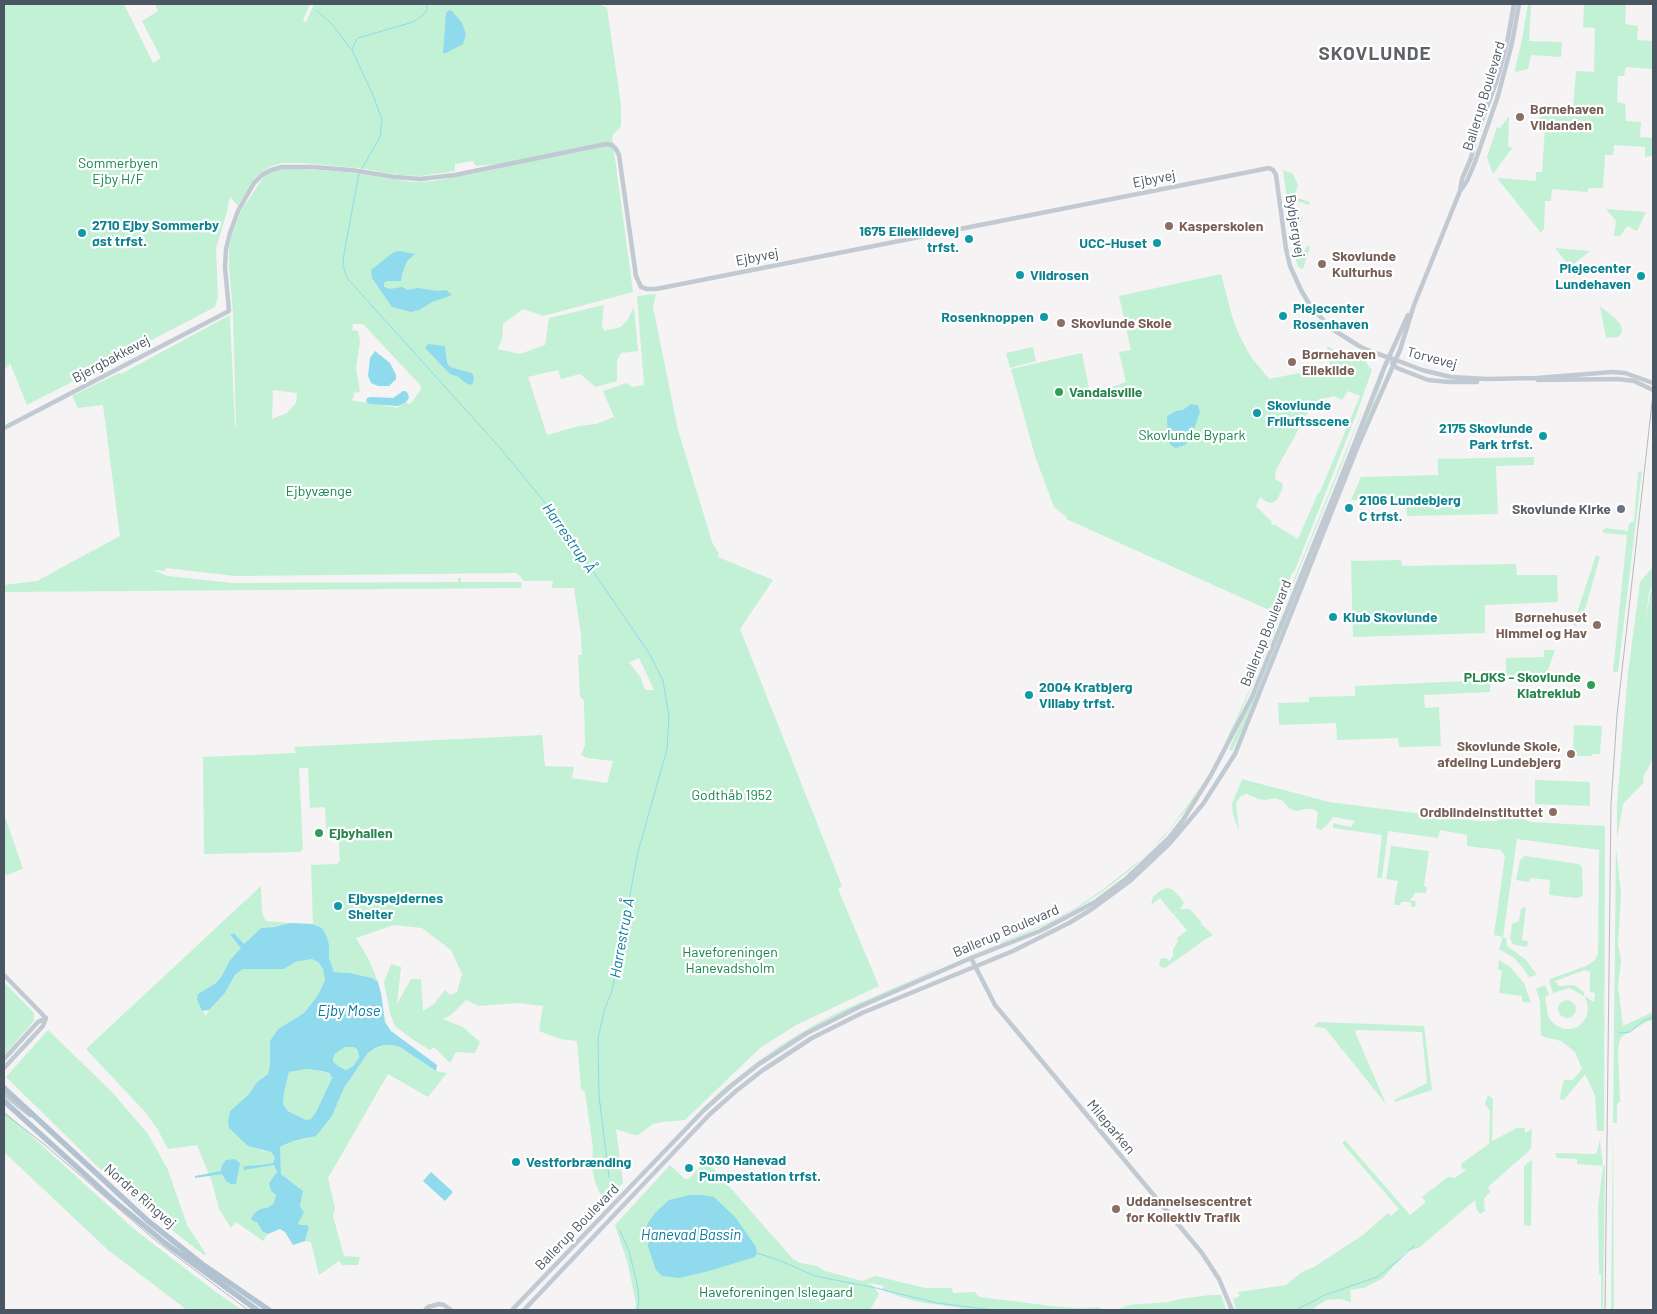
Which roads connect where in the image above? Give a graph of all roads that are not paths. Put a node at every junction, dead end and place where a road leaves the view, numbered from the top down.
1 (1514, 4) edge
2 (1519, 4) edge
3 (1273, 170) joint
4 (1460, 191) junction
5 (1414, 305) junction
6 (229, 311) joint
7 (1388, 358) junction
8 (1395, 362) junction
9 (1653, 383) edge
10 (1653, 390) edge
11 (4, 428) edge
12 (971, 958) junction
13 (975, 967) junction
14 (4, 975) edge
15 (46, 1018) junction
16 (4, 1059) edge
17 (4, 1068) edge
18 (4, 1088) edge
19 (4, 1094) edge
20 (4, 1101) edge
21 (42, 1124) junction
22 (257, 1310) edge
23 (269, 1310) edge
24 (425, 1310) edge
25 (450, 1310) edge
26 (512, 1310) edge
27 (524, 1310) edge
28 (1232, 1310) edge

1 - 4 street, Ballerup Boulevard
2 - 4 street, Ballerup Boulevard
3 - 6 street, Ejbyvej
3 - 7 street, Bybjergvej
4 - 5 street, Ballerup Boulevard
5 - 7 street, Ballerup Boulevard
5 - 8 street, Ballerup Boulevard
6 - 11 street, Bjergbakkevej
7 - 8 street, Torvevej
7 - 12 street, Ballerup Boulevard
8 - 9 street, Torvevej
8 - 10 street, Torvevej
8 - 13 street, Ballerup Boulevard
12 - 13 street, Mileparken
12 - 26 street, Ballerup Boulevard
13 - 27 street, Ballerup Boulevard
13 - 28 street, Mileparken
14 - 15 street
15 - 16 street
15 - 17 street
18 - 21 main road, Nordre Ringvej
19 - 21 street
20 - 22 main road, Nordre Ringvej
21 - 23 main road, Nordre Ringvej
24 - 25 street

